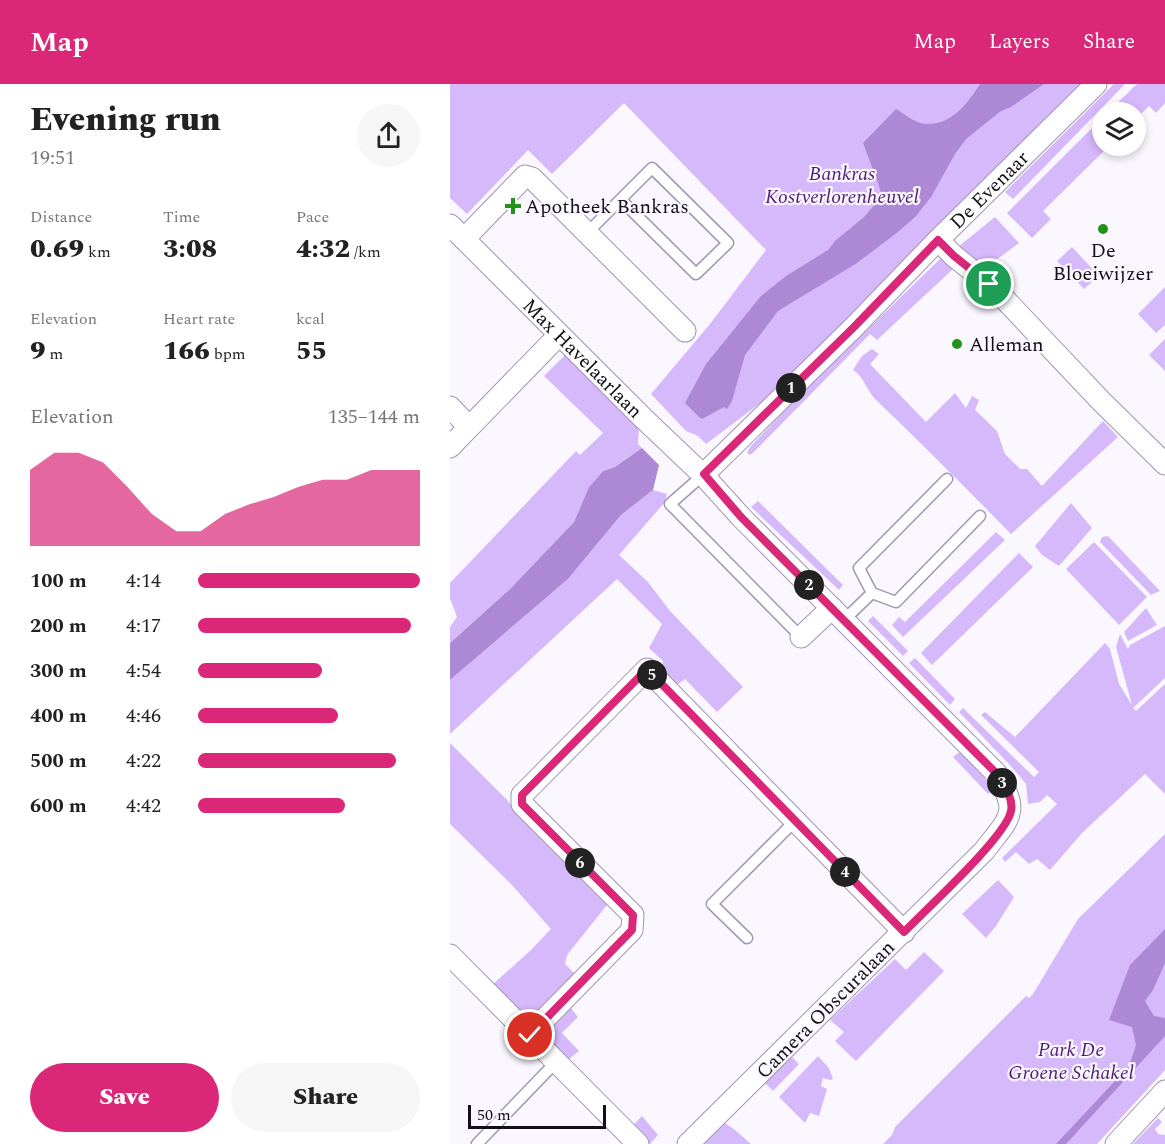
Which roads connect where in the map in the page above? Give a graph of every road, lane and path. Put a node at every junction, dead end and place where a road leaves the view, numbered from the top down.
1 (1096, 84) edge
2 (621, 200) junction
3 (457, 232) edge
4 (587, 233) junction
5 (938, 240) junction
6 (685, 332) dead end
7 (559, 335) junction
8 (450, 407) edge
9 (470, 427) junction
10 (450, 447) edge
11 (1165, 464) edge
12 (704, 474) junction
13 (947, 479) dead end
14 (980, 516) dead end
15 (872, 593) junction
16 (838, 614) junction
17 (801, 637) joint
18 (795, 821) junction
19 (904, 932) junction
20 (747, 938) dead end
21 (450, 955) edge
22 (530, 1035) junction
23 (556, 1062) junction
24 (1165, 1091) edge
25 (477, 1144) edge
26 (638, 1144) edge
27 (688, 1144) edge
28 (1116, 1144) edge

1 - 5 street, De Evenaar
2 - 2 lane
2 - 4 lane
3 - 4 street, Max Havelaarlaan
3 - 7 street, Max Havelaarlaan
4 - 6 street, Max Havelaarlaan
5 - 11 street
5 - 12 street, De Evenaar
7 - 9 street
7 - 12 street, Max Havelaarlaan
8 - 9 street
9 - 10 street
12 - 16 street, Camera Obscuralaan
12 - 17 lane
13 - 15 lane
14 - 15 lane
15 - 16 lane
16 - 17 street
16 - 19 street, Camera Obscuralaan
18 - 19 street
18 - 20 lane
18 - 22 street
19 - 27 street, Camera Obscuralaan
21 - 22 street
22 - 23 street
23 - 25 lane
23 - 26 street
24 - 28 street

